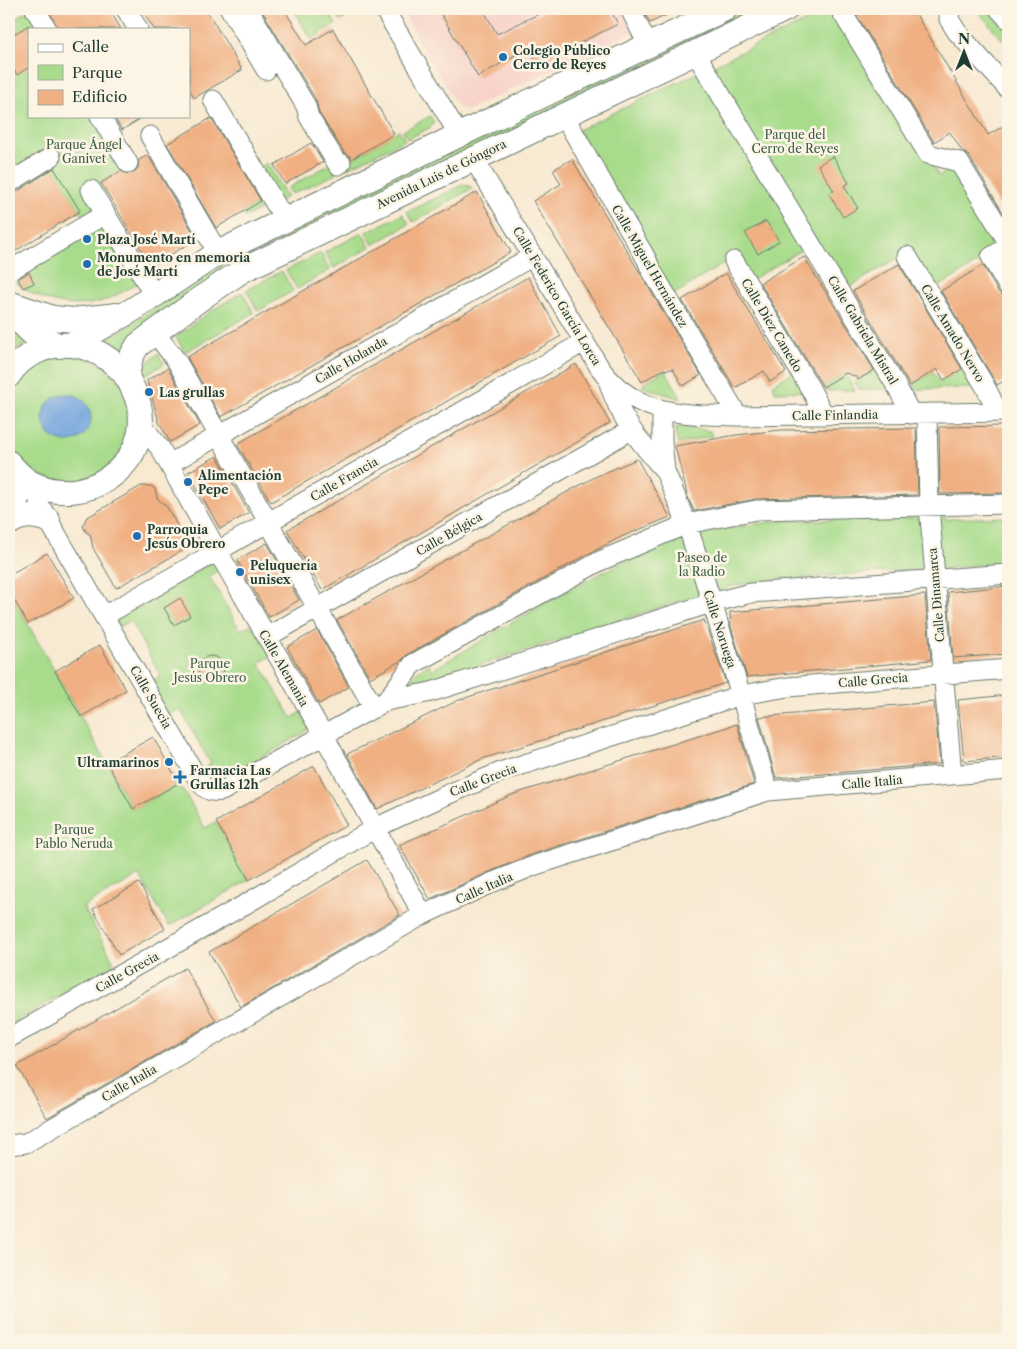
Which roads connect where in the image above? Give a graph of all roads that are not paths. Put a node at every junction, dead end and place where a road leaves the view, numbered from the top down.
1 (36, 9) edge
2 (126, 9) edge
3 (230, 9) edge
4 (248, 9) edge
5 (384, 9) edge
6 (630, 9) edge
7 (725, 9) edge
8 (786, 9) edge
9 (840, 9) edge
10 (950, 9) edge
11 (999, 9) edge
12 (1008, 19) edge
13 (46, 28) edge
14 (137, 28) edge
15 (648, 45) junction
16 (695, 52) junction
17 (266, 70) dead end
18 (1008, 89) edge
19 (213, 100) dead end
20 (564, 116) junction
21 (101, 118) edge
22 (458, 135) junction
23 (150, 136) dead end
24 (51, 157) dead end
25 (473, 158) junction
26 (128, 163) dead end
27 (344, 167) dead end
28 (9, 183) edge
29 (91, 190) dead end
30 (105, 214) junction
31 (285, 220) junction
32 (1008, 242) edge
33 (1008, 247) edge
34 (218, 252) junction
35 (533, 256) junction
36 (907, 256) dead end
37 (734, 261) dead end
38 (9, 271) edge
39 (1008, 286) edge
40 (154, 295) junction
41 (9, 310) edge
42 (126, 314) junction
43 (155, 333) junction
44 (584, 342) junction
45 (66, 345) junction
46 (9, 375) edge
47 (126, 376) junction
48 (607, 378) junction
49 (662, 410) junction
50 (1003, 412) edge
51 (919, 414) junction
52 (824, 415) junction
53 (738, 416) junction
54 (140, 424) junction
55 (631, 430) junction
56 (218, 435) junction
57 (9, 463) edge
58 (169, 464) junction
59 (665, 471) junction
60 (35, 485) junction
61 (1008, 504) edge
62 (929, 506) junction
63 (9, 509) edge
64 (48, 520) junction
65 (9, 523) edge
66 (268, 523) junction
67 (687, 524) junction
68 (218, 552) junction
69 (1008, 574) edge
70 (934, 580) junction
71 (711, 603) junction
72 (318, 608) junction
73 (104, 616) junction
74 (267, 637) junction
75 (1008, 669) edge
76 (942, 675) junction
77 (404, 676) junction
78 (416, 695) junction
79 (741, 695) junction
80 (380, 704) junction
81 (324, 736) junction
82 (1008, 770) edge
83 (952, 776) junction
84 (768, 791) junction
85 (375, 828) junction
86 (423, 915) junction
87 (9, 1038) edge
88 (9, 1145) edge

1 - 13 street
2 - 14 street
3 - 17 street
4 - 27 street
5 - 22 street
6 - 15 street
7 - 15 main road
8 - 16 main road, Avenida Luis de Góngora
9 - 32 street
10 - 18 street
11 - 12 street
15 - 22 main road
16 - 20 main road, Avenida Luis de Góngora
16 - 51 street, Calle Gabriela Mistral
19 - 31 street
20 - 25 main road, Avenida Luis de Góngora
20 - 53 street, Calle Miguel Hernández
21 - 26 street
22 - 31 main road
23 - 34 street
24 - 28 street
25 - 35 street, Calle Federico García Lorca
25 - 43 main road, Avenida Luis de Góngora
29 - 30 street
30 - 38 street
30 - 40 street
31 - 34 main road
33 - 39 street
34 - 40 main road
35 - 44 street, Calle Federico García Lorca
35 - 56 street, Calle Holanda
36 - 50 street, Calle Amado Nervo
37 - 52 street, Calle Díez Canedo
40 - 42 main road
41 - 42 main road
41 - 45 main road
42 - 45 main road
43 - 47 main road, Avenida Luis de Góngora
43 - 56 street
44 - 48 street, Calle Federico García Lorca
44 - 66 street, Calle Francia
45 - 46 main road
45 - 47 main road
47 - 54 main road
48 - 49 street, Calle Federico García Lorca
48 - 55 street
49 - 53 street, Calle Finlandia
49 - 59 street, Calle Noruega
50 - 51 street, Calle Finlandia
51 - 52 street, Calle Finlandia
51 - 62 street, Calle Dinamarca
52 - 53 street, Calle Finlandia
54 - 58 street, Calle Alemania
54 - 60 main road
55 - 59 street
55 - 72 street, Calle Bélgica
56 - 58 street, Calle Holanda
56 - 66 street
57 - 60 main road
58 - 68 street, Calle Alemania
59 - 67 street, Calle Noruega
60 - 63 main road
60 - 64 street, Calle Suecia
61 - 62 street
62 - 67 street
62 - 70 street, Calle Dinamarca
64 - 65 main road
64 - 73 street, Calle Suecia
66 - 68 street, Calle Francia
66 - 72 street
67 - 71 street, Calle Noruega
67 - 77 street
68 - 73 street, Calle Francia
68 - 74 street, Calle Alemania
69 - 70 street
70 - 71 street
70 - 76 street, Calle Dinamarca
71 - 78 street
71 - 79 street, Calle Noruega
72 - 74 street, Calle Bélgica
72 - 80 street
73 - 81 street, Calle Suecia
74 - 81 street, Calle Alemania
75 - 76 street, Calle Grecia
76 - 79 street, Calle Grecia
76 - 83 street, Calle Dinamarca
77 - 78 street
77 - 80 street
78 - 80 street
79 - 84 street, Calle Noruega
79 - 85 street, Calle Grecia
80 - 81 street
81 - 85 street, Calle Alemania
82 - 83 street, Calle Italia
83 - 84 street, Calle Italia
84 - 86 street, Calle Italia
85 - 86 street, Calle Alemania
85 - 87 street, Calle Grecia
86 - 88 street, Calle Italia

